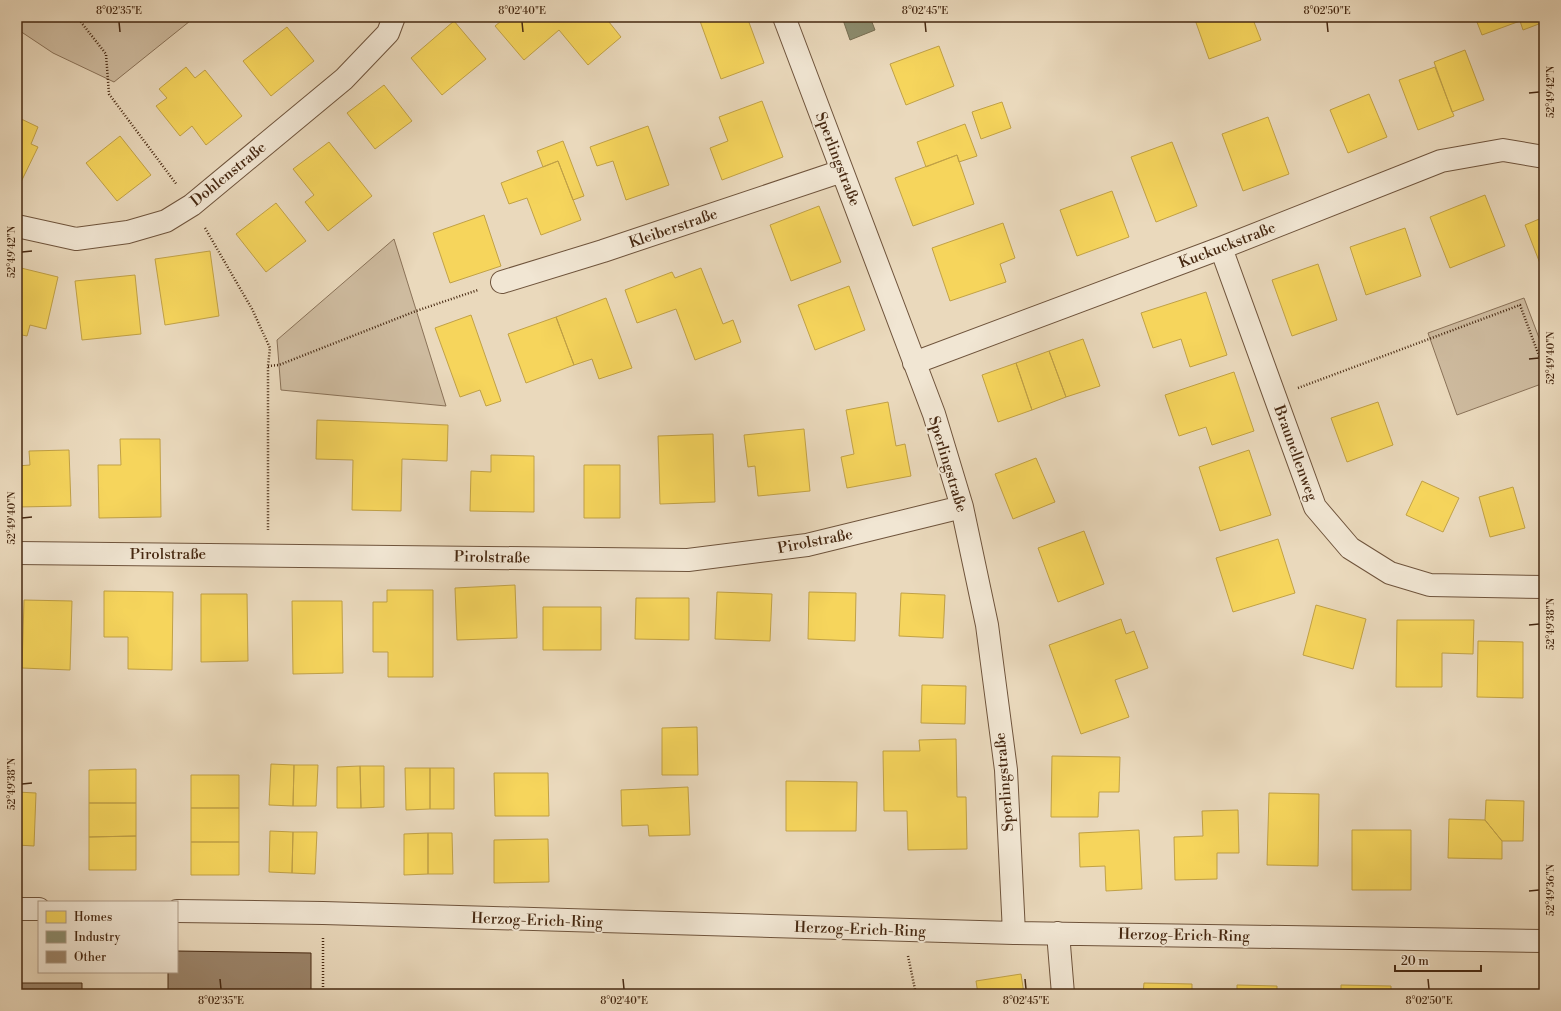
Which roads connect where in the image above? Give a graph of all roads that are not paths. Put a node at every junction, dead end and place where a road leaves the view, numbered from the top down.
1 (394, 17) edge
2 (784, 17) edge
3 (1544, 157) edge
4 (842, 171) junction
5 (17, 226) edge
6 (1221, 248) junction
7 (502, 282) road end
8 (914, 363) junction
9 (962, 506) junction
10 (17, 553) edge
11 (1544, 587) edge
12 (17, 909) edge
13 (38, 909) edge
14 (178, 911) edge
15 (1014, 933) junction
16 (1058, 933) junction
17 (1544, 941) edge
18 (1063, 994) edge

1 - 5 street, Dohlenstraße
2 - 4 street, Sperlingstraße
3 - 6 street, Kuckuckstraße
4 - 7 street, Kleiberstraße
4 - 8 street, Sperlingstraße
6 - 8 street, Kuckuckstraße
6 - 11 street, Braunellenweg
8 - 9 street, Sperlingstraße
9 - 10 street, Pirolstraße
9 - 15 street, Sperlingstraße
12 - 13 street
14 - 15 street, Herzog-Erich-Ring
15 - 16 street, Herzog-Erich-Ring
16 - 17 street, Herzog-Erich-Ring
16 - 18 street

